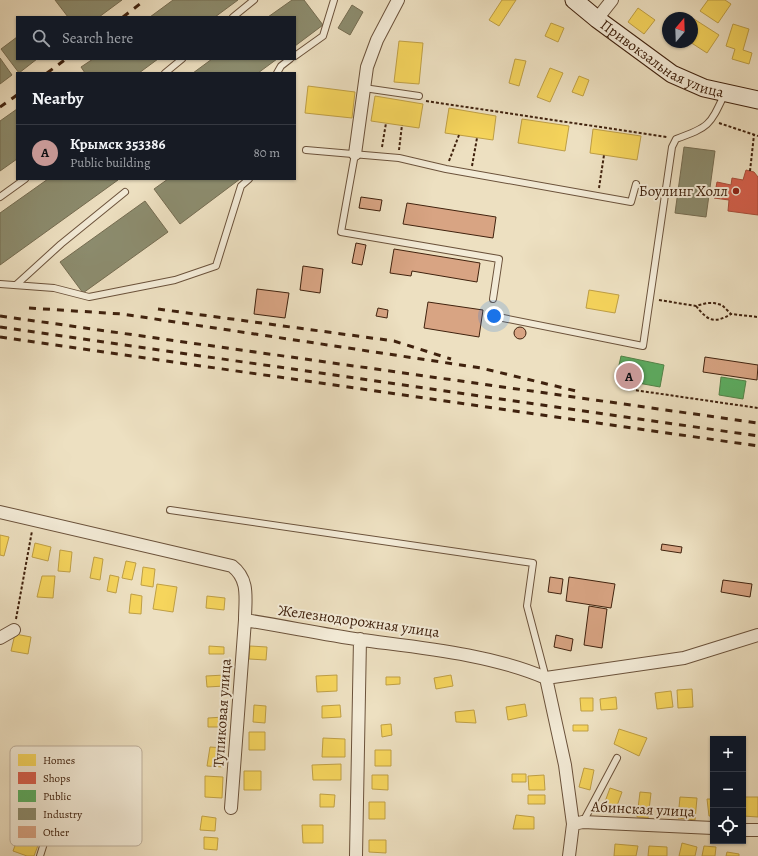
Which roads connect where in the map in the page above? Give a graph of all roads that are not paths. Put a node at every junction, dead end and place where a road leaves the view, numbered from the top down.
1 (254, 0) edge
2 (334, 0) edge
3 (398, 0) edge
4 (574, 0) edge
5 (612, 0) edge
6 (234, 16) edge
7 (597, 19) junction
8 (296, 55) edge
9 (181, 60) edge
10 (289, 60) edge
11 (166, 72) edge
12 (278, 72) edge
13 (364, 88) junction
14 (725, 93) junction
15 (419, 96) road end
16 (758, 100) edge
17 (306, 150) dead end
18 (355, 154) junction
19 (24, 180) edge
20 (248, 180) edge
21 (636, 184) dead end
22 (125, 192) dead end
23 (0, 197) edge
24 (0, 284) edge
25 (16, 285) junction
26 (494, 298) dead end
27 (493, 316) dead end
28 (170, 510) dead end
29 (0, 512) edge
30 (244, 620) junction
31 (14, 630) road end
32 (758, 636) edge
33 (0, 638) edge
34 (360, 640) junction
35 (546, 678) junction
36 (617, 758) dead end
37 (231, 808) dead end
38 (578, 823) junction
39 (710, 828) edge
40 (746, 830) edge
41 (758, 830) edge
42 (43, 846) edge
43 (40, 856) edge
44 (356, 856) edge
45 (569, 856) edge

1 - 6 lane
2 - 8 lane
3 - 13 street
4 - 7 main road, Привокзальная улица
5 - 7 street
7 - 14 main road, Привокзальная улица
9 - 11 lane
10 - 12 lane
13 - 15 lane
13 - 18 street
14 - 16 main road, Привокзальная улица
14 - 27 lane
17 - 18 lane
18 - 21 lane
18 - 26 lane
19 - 23 lane
20 - 25 lane
22 - 25 lane
24 - 25 lane
28 - 35 lane
29 - 30 street
30 - 34 street, Железнодорожная улица
30 - 37 street, Тупиковая улица
31 - 33 street
32 - 35 street, Железнодорожная улица
34 - 35 street, Железнодорожная улица
34 - 44 street
35 - 38 street
36 - 38 lane
38 - 39 street, Абинская улица
38 - 45 street
40 - 41 street
42 - 43 lane

